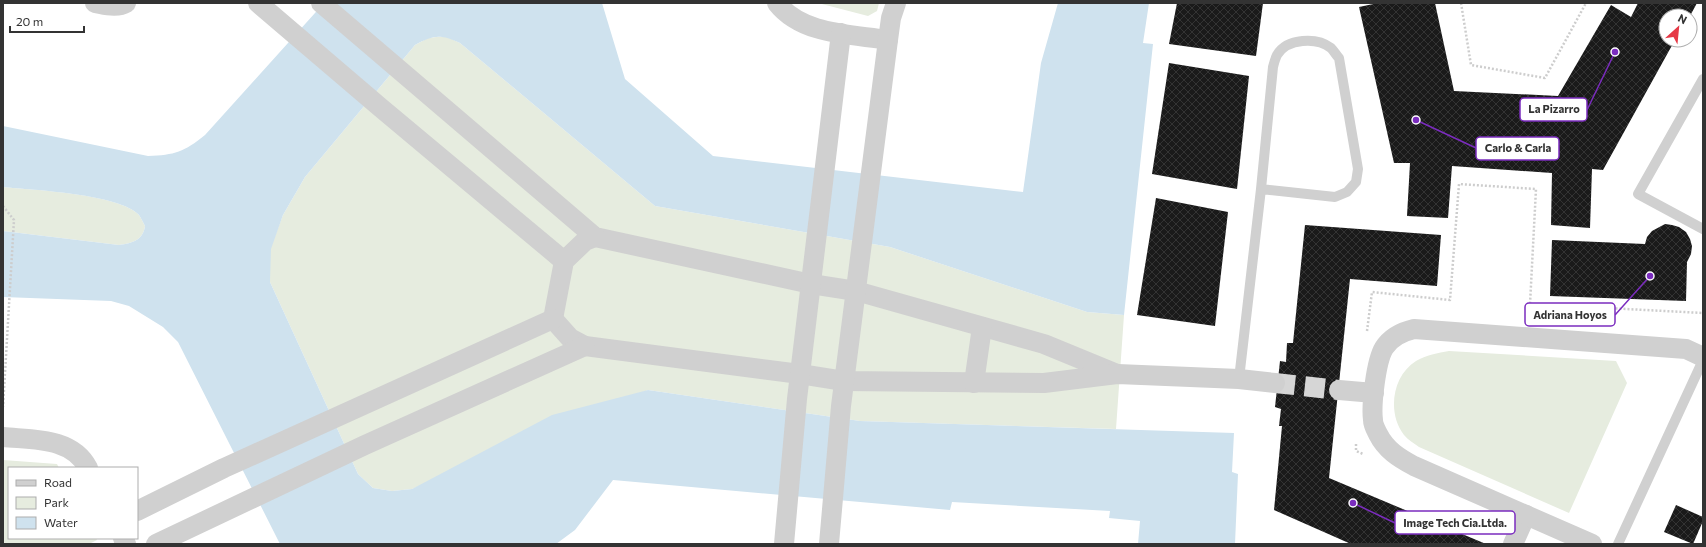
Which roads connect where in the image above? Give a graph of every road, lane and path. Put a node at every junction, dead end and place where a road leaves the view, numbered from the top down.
1 (95, 3) edge
2 (126, 3) edge
3 (258, 3) edge
4 (321, 3) edge
5 (777, 3) edge
6 (896, 3) edge
7 (1461, 3) edge
8 (1586, 3) edge
9 (842, 33) junction
10 (888, 40) junction
11 (1703, 79) edge
12 (1261, 189) junction
13 (3, 206) edge
14 (1703, 229) edge
15 (595, 236) junction
16 (564, 261) junction
17 (811, 284) junction
18 (856, 291) junction
19 (1703, 313) edge
20 (553, 319) junction
21 (982, 327) junction
22 (1366, 338) dead end
23 (585, 346) junction
24 (1703, 358) edge
25 (800, 374) junction
26 (1117, 374) junction
27 (1239, 379) junction
28 (844, 381) junction
29 (974, 382) junction
30 (1275, 383) tunnel mouth
31 (1339, 390) tunnel mouth
32 (1374, 393) junction
33 (3, 407) edge
34 (3, 437) edge
35 (1356, 444) dead end
36 (1356, 451) dead end
37 (88, 467) edge
38 (138, 511) edge
39 (1526, 515) junction
40 (156, 544) edge
41 (784, 544) edge
42 (829, 544) edge
43 (1513, 544) edge
44 (1592, 544) edge
45 (1618, 544) edge

1 - 2 street
3 - 16 street
4 - 15 street
5 - 9 street
6 - 10 street
7 - 8 path
9 - 10 street
9 - 17 street
10 - 18 street
11 - 14 lane
12 - 12 lane
12 - 27 lane
13 - 33 path
15 - 16 street
15 - 17 street
16 - 20 street
17 - 18 street
17 - 25 street
18 - 21 street
18 - 28 street
19 - 22 path
20 - 23 street
20 - 38 street
21 - 26 street
21 - 29 street
23 - 25 street
23 - 40 street
24 - 32 street
24 - 45 lane
25 - 28 street
25 - 41 street
26 - 27 street
26 - 29 street
27 - 30 street
28 - 29 street
28 - 42 street
31 - 32 street
32 - 39 street
34 - 37 street
35 - 36 path
39 - 43 street
39 - 44 street

